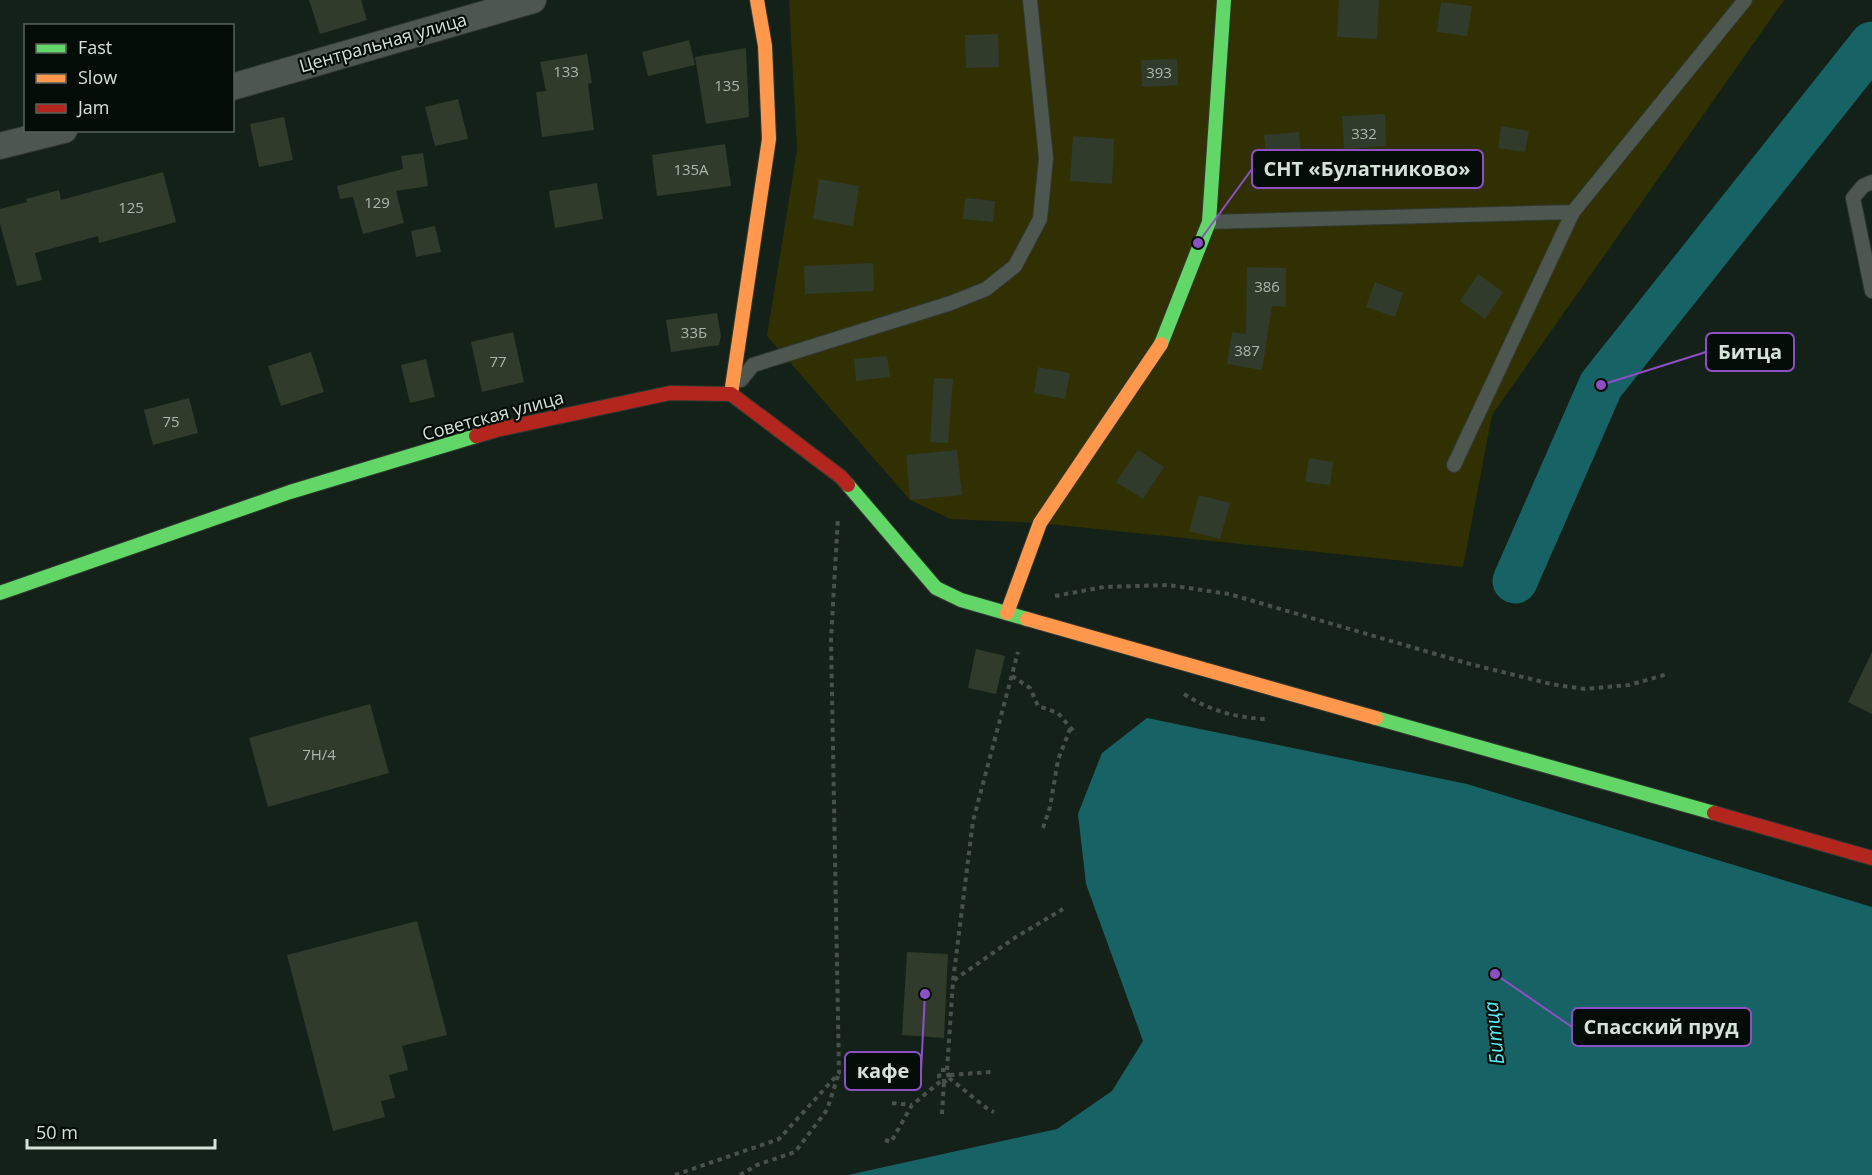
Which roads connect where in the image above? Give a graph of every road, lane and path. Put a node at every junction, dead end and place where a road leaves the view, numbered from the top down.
1 (533, 0) edge
2 (757, 0) edge
3 (1030, 0) edge
4 (1224, 0) edge
5 (1745, 0) edge
6 (234, 86) edge
7 (56, 132) edge
8 (0, 146) edge
9 (1872, 182) edge
10 (1573, 212) junction
11 (1209, 222) junction
12 (1872, 291) edge
13 (731, 394) junction
14 (1454, 465) dead end
15 (847, 520) dead end
16 (0, 593) edge
17 (1047, 598) dead end
18 (1007, 613) junction
19 (1018, 652) dead end
20 (1668, 674) dead end
21 (1012, 675) junction
22 (1070, 729) junction
23 (1076, 734) dead end
24 (1043, 828) dead end
25 (1872, 858) edge
26 (1063, 909) dead end
27 (953, 981) junction
28 (947, 1070) junction
29 (991, 1072) dead end
30 (839, 1073) junction
31 (949, 1076) junction
32 (942, 1081) junction
33 (892, 1103) dead end
34 (912, 1105) junction
35 (994, 1112) dead end
36 (942, 1114) dead end
37 (885, 1140) dead end
38 (675, 1175) edge
39 (740, 1175) edge

1 - 6 street, Центральная улица
2 - 13 street
3 - 13 lane
4 - 11 street
5 - 10 lane
7 - 8 street
9 - 12 lane
10 - 11 lane
10 - 14 lane
11 - 18 street
13 - 16 street, Советская улица
13 - 18 street
15 - 30 path
17 - 20 path
18 - 25 street
19 - 21 path
21 - 22 path
21 - 27 path
22 - 23 path
22 - 24 path
26 - 27 path
27 - 28 path
28 - 31 path
28 - 32 path
29 - 31 path
30 - 38 path
30 - 39 path
31 - 32 path
31 - 35 path
32 - 34 path
32 - 36 path
33 - 34 path
34 - 37 path

